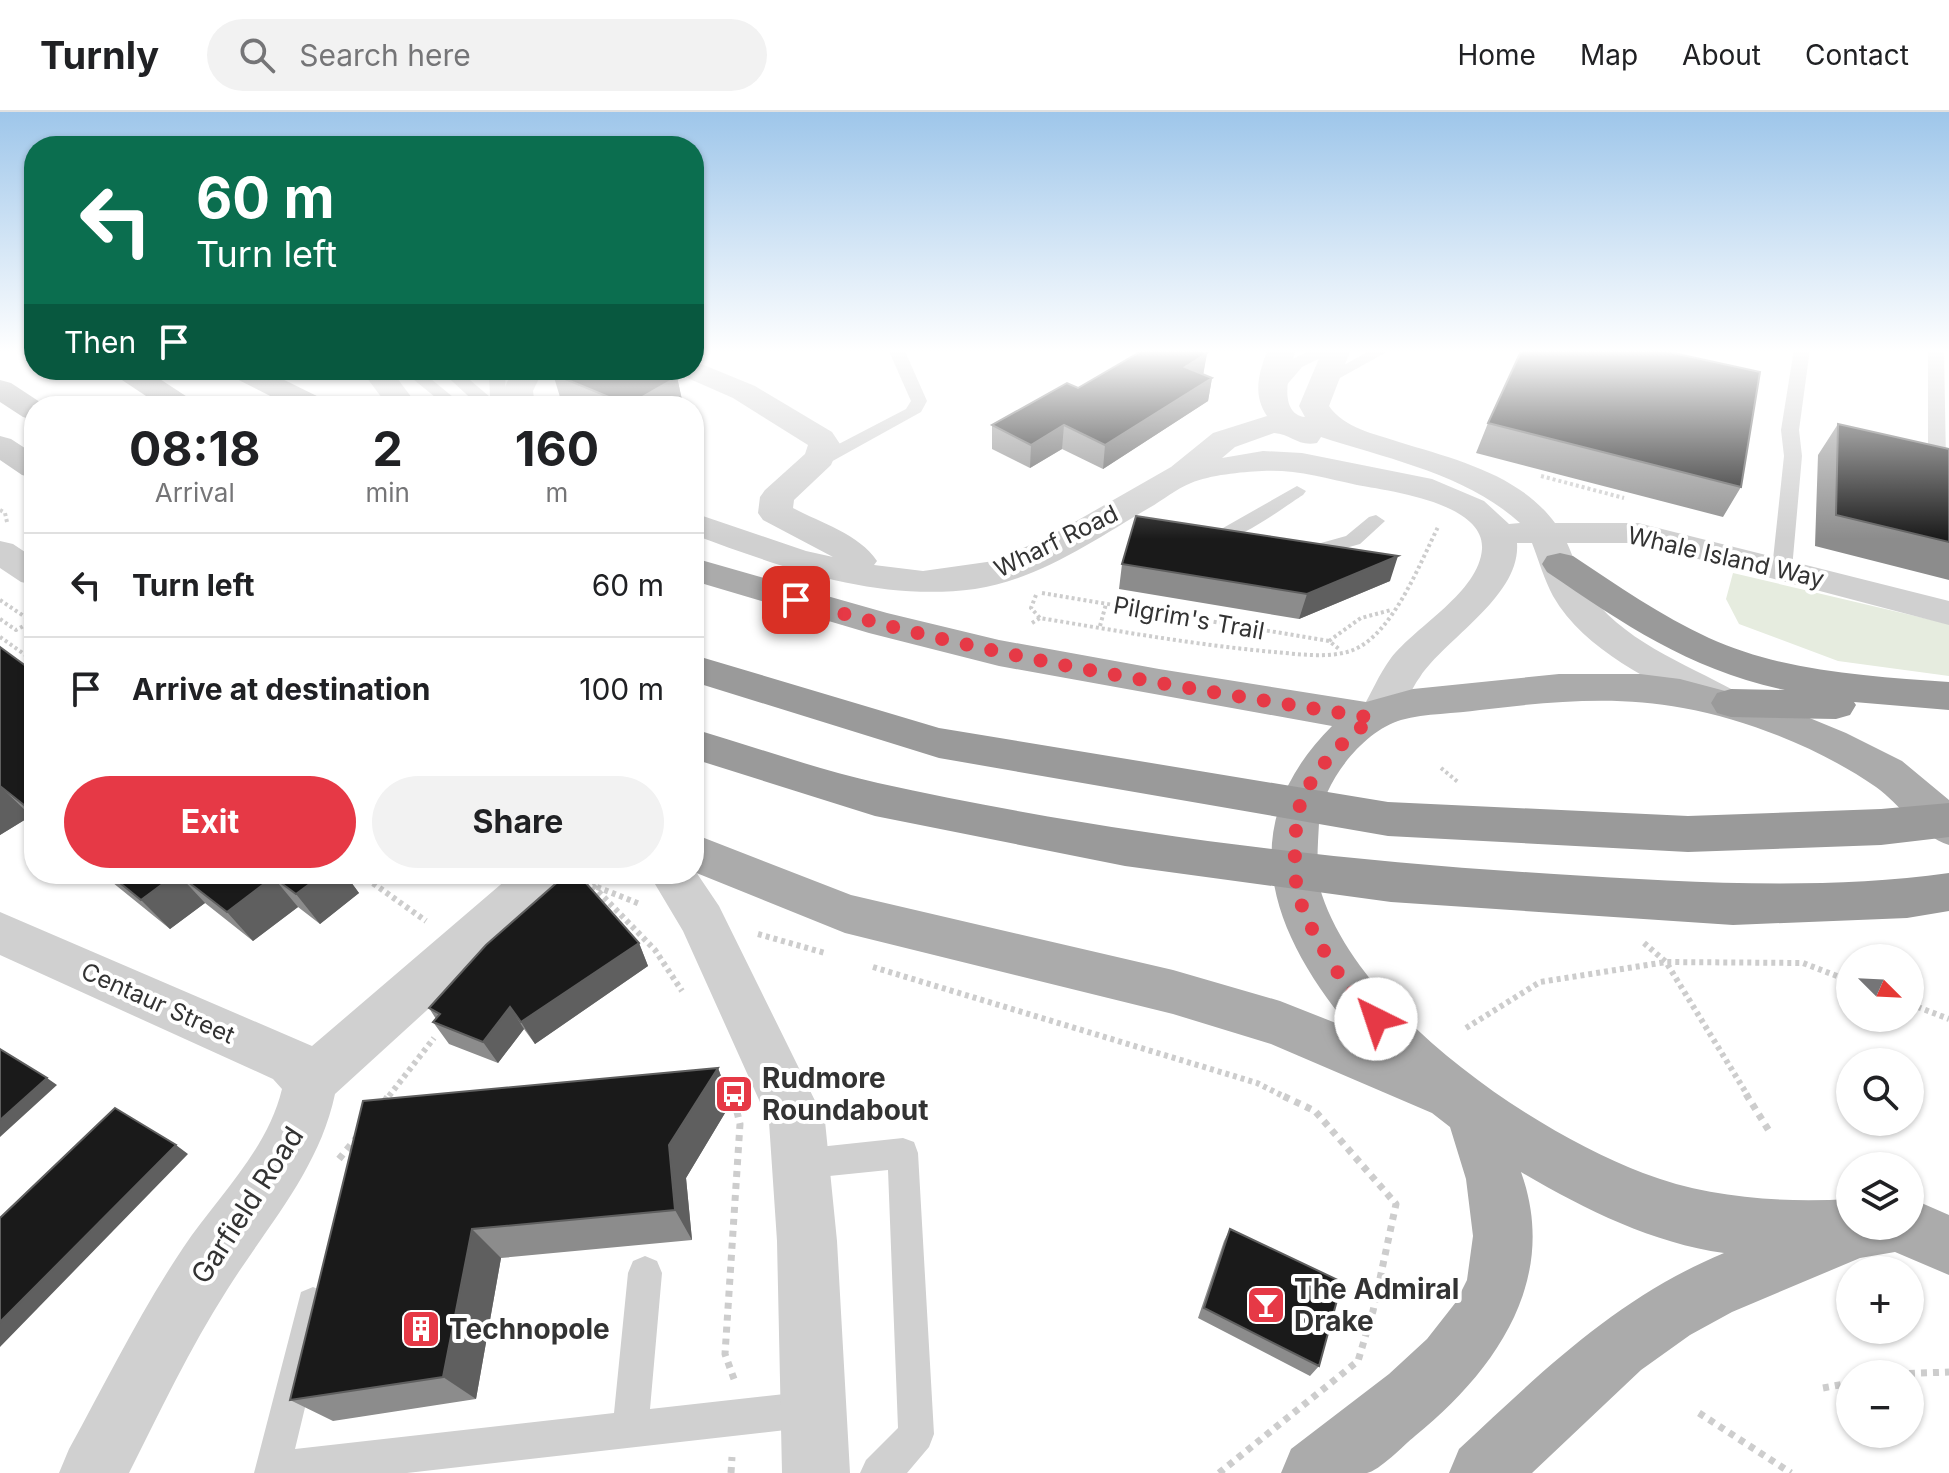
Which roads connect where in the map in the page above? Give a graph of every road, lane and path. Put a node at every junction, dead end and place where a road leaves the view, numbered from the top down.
1 (778, 413) edge
2 (907, 413) edge
3 (1279, 413) edge
4 (1318, 413) edge
5 (1793, 413) edge
6 (1937, 413) edge
7 (1288, 423) junction
8 (1348, 435) junction
9 (0, 446) edge
10 (24, 462) edge
11 (1937, 463) edge
12 (814, 464) junction
13 (1183, 474) junction
14 (1297, 491) dead end
15 (781, 492) junction
16 (1438, 506) junction
17 (1376, 521) dead end
18 (704, 522) edge
19 (704, 527) edge
20 (1499, 533) junction
21 (1179, 534) edge
22 (1220, 538) junction
23 (1246, 544) edge
24 (1552, 548) junction
25 (0, 552) edge
26 (1284, 552) edge
27 (24, 568) edge
28 (1782, 569) junction
29 (704, 572) edge
30 (874, 574) junction
31 (0, 600) edge
32 (1106, 604) junction
33 (1392, 610) junction
34 (1949, 613) edge
35 (24, 616) edge
36 (0, 619) edge
37 (24, 626) edge
38 (1100, 626) junction
39 (0, 637) edge
40 (1329, 641) junction
41 (1339, 649) dead end
42 (24, 654) edge
43 (704, 671) edge
44 (1949, 696) edge
45 (1726, 702) junction
46 (1949, 713) edge
47 (1378, 715) junction
48 (704, 747) edge
49 (1949, 820) edge
50 (1949, 827) edge
51 (704, 856) edge
52 (374, 884) edge
53 (575, 884) edge
54 (679, 884) edge
55 (1949, 892) edge
56 (702, 920) junction
57 (0, 933) edge
58 (462, 947) junction
59 (841, 957) dead end
60 (870, 966) dead end
61 (1836, 976) edge
62 (689, 1002) dead end
63 (1924, 1009) edge
64 (1949, 1019) edge
65 (1466, 1028) dead end
66 (441, 1030) edge
67 (311, 1081) junction
68 (1462, 1104) junction
69 (736, 1109) dead end
70 (374, 1115) edge
71 (365, 1127) edge
72 (337, 1163) dead end
73 (800, 1164) junction
74 (1949, 1206) edge
75 (1924, 1214) edge
76 (1836, 1226) edge
77 (1924, 1237) edge
78 (1849, 1240) edge
79 (1949, 1245) edge
80 (645, 1273) dead end
81 (313, 1304) edge
82 (1924, 1372) edge
83 (1949, 1372) edge
84 (734, 1375) dead end
85 (1836, 1386) edge
86 (1823, 1388) dead end
87 (812, 1409) junction
88 (1699, 1413) dead end
89 (630, 1430) junction
90 (732, 1460) dead end
91 (93, 1473) edge
92 (731, 1473) edge
93 (816, 1473) edge
94 (879, 1473) edge
95 (1219, 1473) edge
96 (1315, 1473) edge
97 (1483, 1473) edge
98 (1791, 1473) edge

1 - 12 street
2 - 12 lane
3 - 7 street
4 - 8 street
5 - 28 lane
6 - 11 lane
7 - 8 street, Wharf Road
7 - 13 street, Wharf Road
7 - 16 street
8 - 24 street, Wharf Road
9 - 10 main road
12 - 15 street
13 - 16 street, Wharf Road
13 - 30 street, Wharf Road
14 - 22 lane
15 - 18 street
15 - 30 street
16 - 20 street
16 - 33 path
17 - 26 lane
19 - 30 street, Wharf Road
20 - 24 street, Whale Island Way
20 - 47 street
21 - 22 lane
22 - 23 lane
24 - 28 street, Whale Island Way
24 - 44 highway
24 - 45 street, Wharf Road
25 - 27 street
28 - 34 street, Whale Island Way
29 - 47 main road
31 - 35 path
32 - 38 path
32 - 38 path, Pilgrim's Trail
32 - 40 path, Pilgrim's Trail
33 - 38 path
33 - 40 path
36 - 37 path
39 - 42 path
40 - 41 path, Pilgrim's Trail
43 - 49 highway
45 - 46 highway
45 - 47 main road
45 - 50 main road
47 - 68 main road
48 - 55 highway
51 - 68 main road
52 - 58 path
53 - 56 path
53 - 58 street
53 - 62 path
54 - 56 street
56 - 59 path
56 - 73 street
57 - 67 street, Centaur Street
58 - 67 street
60 - 95 path
61 - 65 path
63 - 64 path
66 - 70 path
67 - 91 street, Garfield Road
68 - 76 main road
68 - 96 main road
69 - 84 path
71 - 72 path
73 - 87 street
73 - 94 lane
74 - 75 main road
77 - 79 main road
78 - 97 main road
80 - 89 lane
81 - 89 lane
82 - 83 path
85 - 86 path
87 - 89 lane
87 - 93 street
88 - 98 path
90 - 92 path

